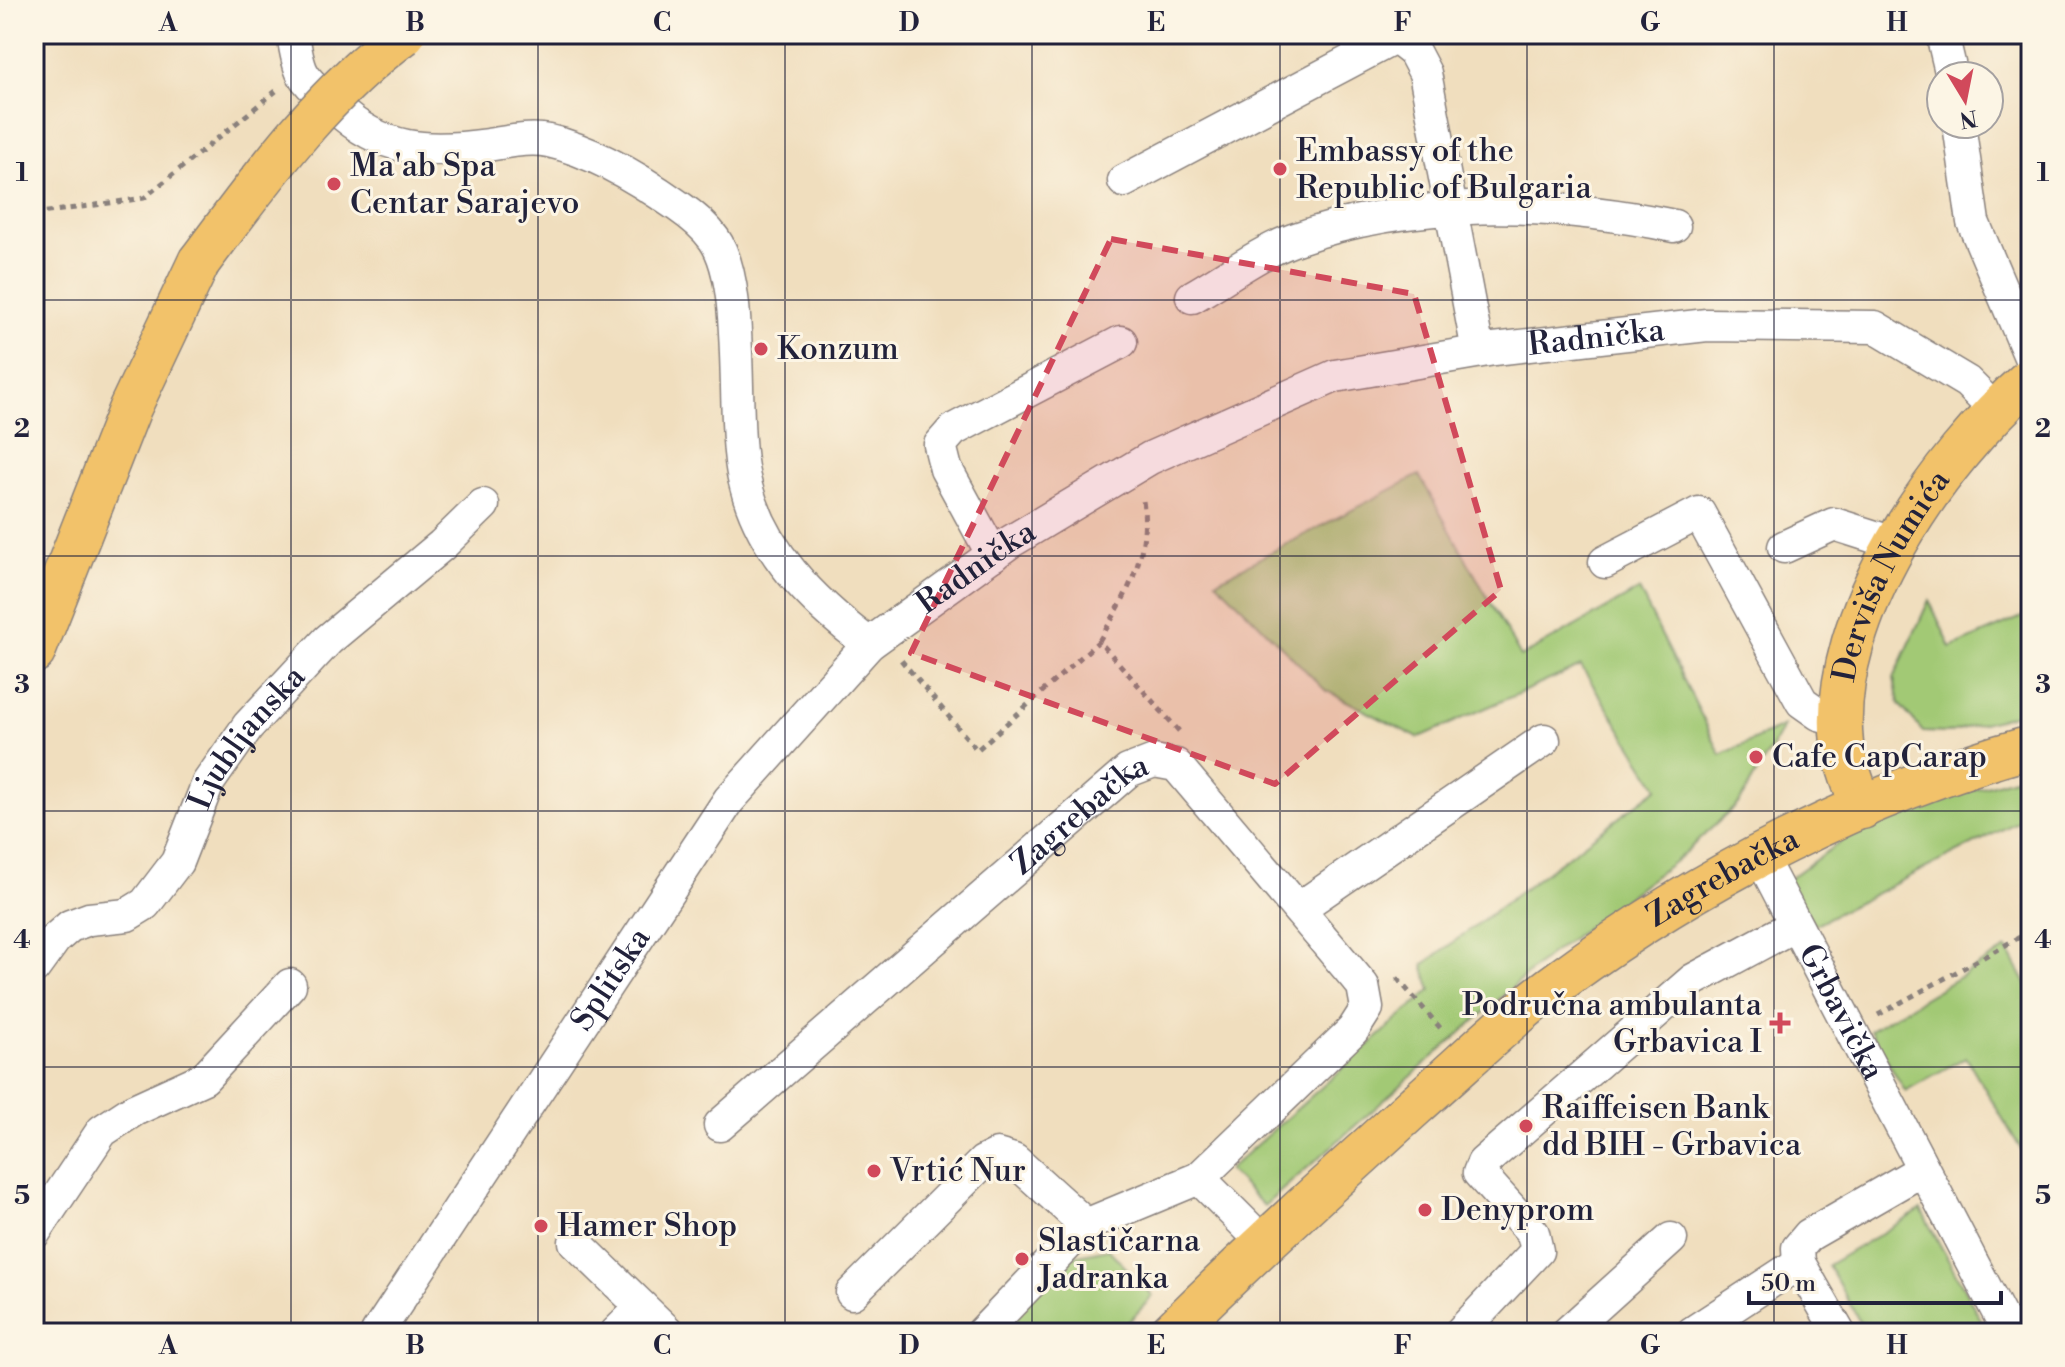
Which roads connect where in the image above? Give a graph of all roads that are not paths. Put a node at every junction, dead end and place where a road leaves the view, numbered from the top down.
1 (293, 34) edge
2 (404, 34) edge
3 (1942, 34) edge
4 (1395, 35) edge
5 (1948, 60) edge
6 (1961, 140) edge
7 (1124, 181) dead end
8 (1450, 208) junction
9 (1674, 226) dead end
10 (1192, 297) dead end
11 (1121, 342) dead end
12 (1478, 351) junction
13 (2031, 359) edge
14 (2031, 378) edge
15 (1995, 410) junction
16 (483, 505) dead end
17 (1897, 544) junction
18 (1784, 547) dead end
19 (993, 555) junction
20 (1605, 562) dead end
21 (869, 644) junction
22 (34, 652) edge
23 (1841, 720) junction
24 (1544, 740) dead end
25 (2031, 747) edge
26 (1862, 808) junction
27 (1760, 856) junction
28 (1298, 909) junction
29 (1795, 925) junction
30 (34, 968) edge
31 (290, 985) dead end
32 (720, 1125) dead end
33 (1922, 1170) junction
34 (1199, 1178) junction
35 (1086, 1225) junction
36 (34, 1233) edge
37 (1671, 1239) dead end
38 (575, 1242) dead end
39 (1263, 1242) junction
40 (1799, 1263) junction
41 (852, 1293) dead end
42 (642, 1307) junction
43 (377, 1333) edge
44 (616, 1333) edge
45 (669, 1333) edge
46 (982, 1333) edge
47 (1171, 1333) edge
48 (1460, 1333) edge
49 (1567, 1333) edge
50 (1692, 1333) edge
51 (1839, 1333) edge
52 (2009, 1333) edge

1 - 21 street
2 - 22 main road, bridge
3 - 5 street
4 - 7 street
4 - 8 street
6 - 13 street
8 - 9 street
8 - 10 street
8 - 12 street
11 - 19 street
12 - 15 street, Radnička
12 - 19 street, Radnička
14 - 15 main road, Derviša Numića
15 - 17 main road, Derviša Numića
16 - 30 street, Ljubljanska
17 - 18 street
17 - 23 main road, Derviša Numića
19 - 21 street, Radnička
20 - 23 street
21 - 43 street, Splitska
23 - 26 main road, Derviša Numića
24 - 28 street
25 - 26 main road
26 - 27 main road, Zagrebačka
27 - 29 street, Grbavička
27 - 39 main road, Zagrebačka
28 - 32 street, Zagrebačka
28 - 34 street, Zagrebačka
29 - 33 street, Grbavička
29 - 48 street
31 - 36 street
33 - 40 street
33 - 52 street, Grbavička
34 - 35 street, Zagrebačka
34 - 39 street
35 - 41 street
35 - 46 street, Zagrebačka
37 - 49 street
38 - 42 street
39 - 47 main road, Zagrebačka
40 - 50 street
40 - 51 street
42 - 44 street
42 - 45 street

